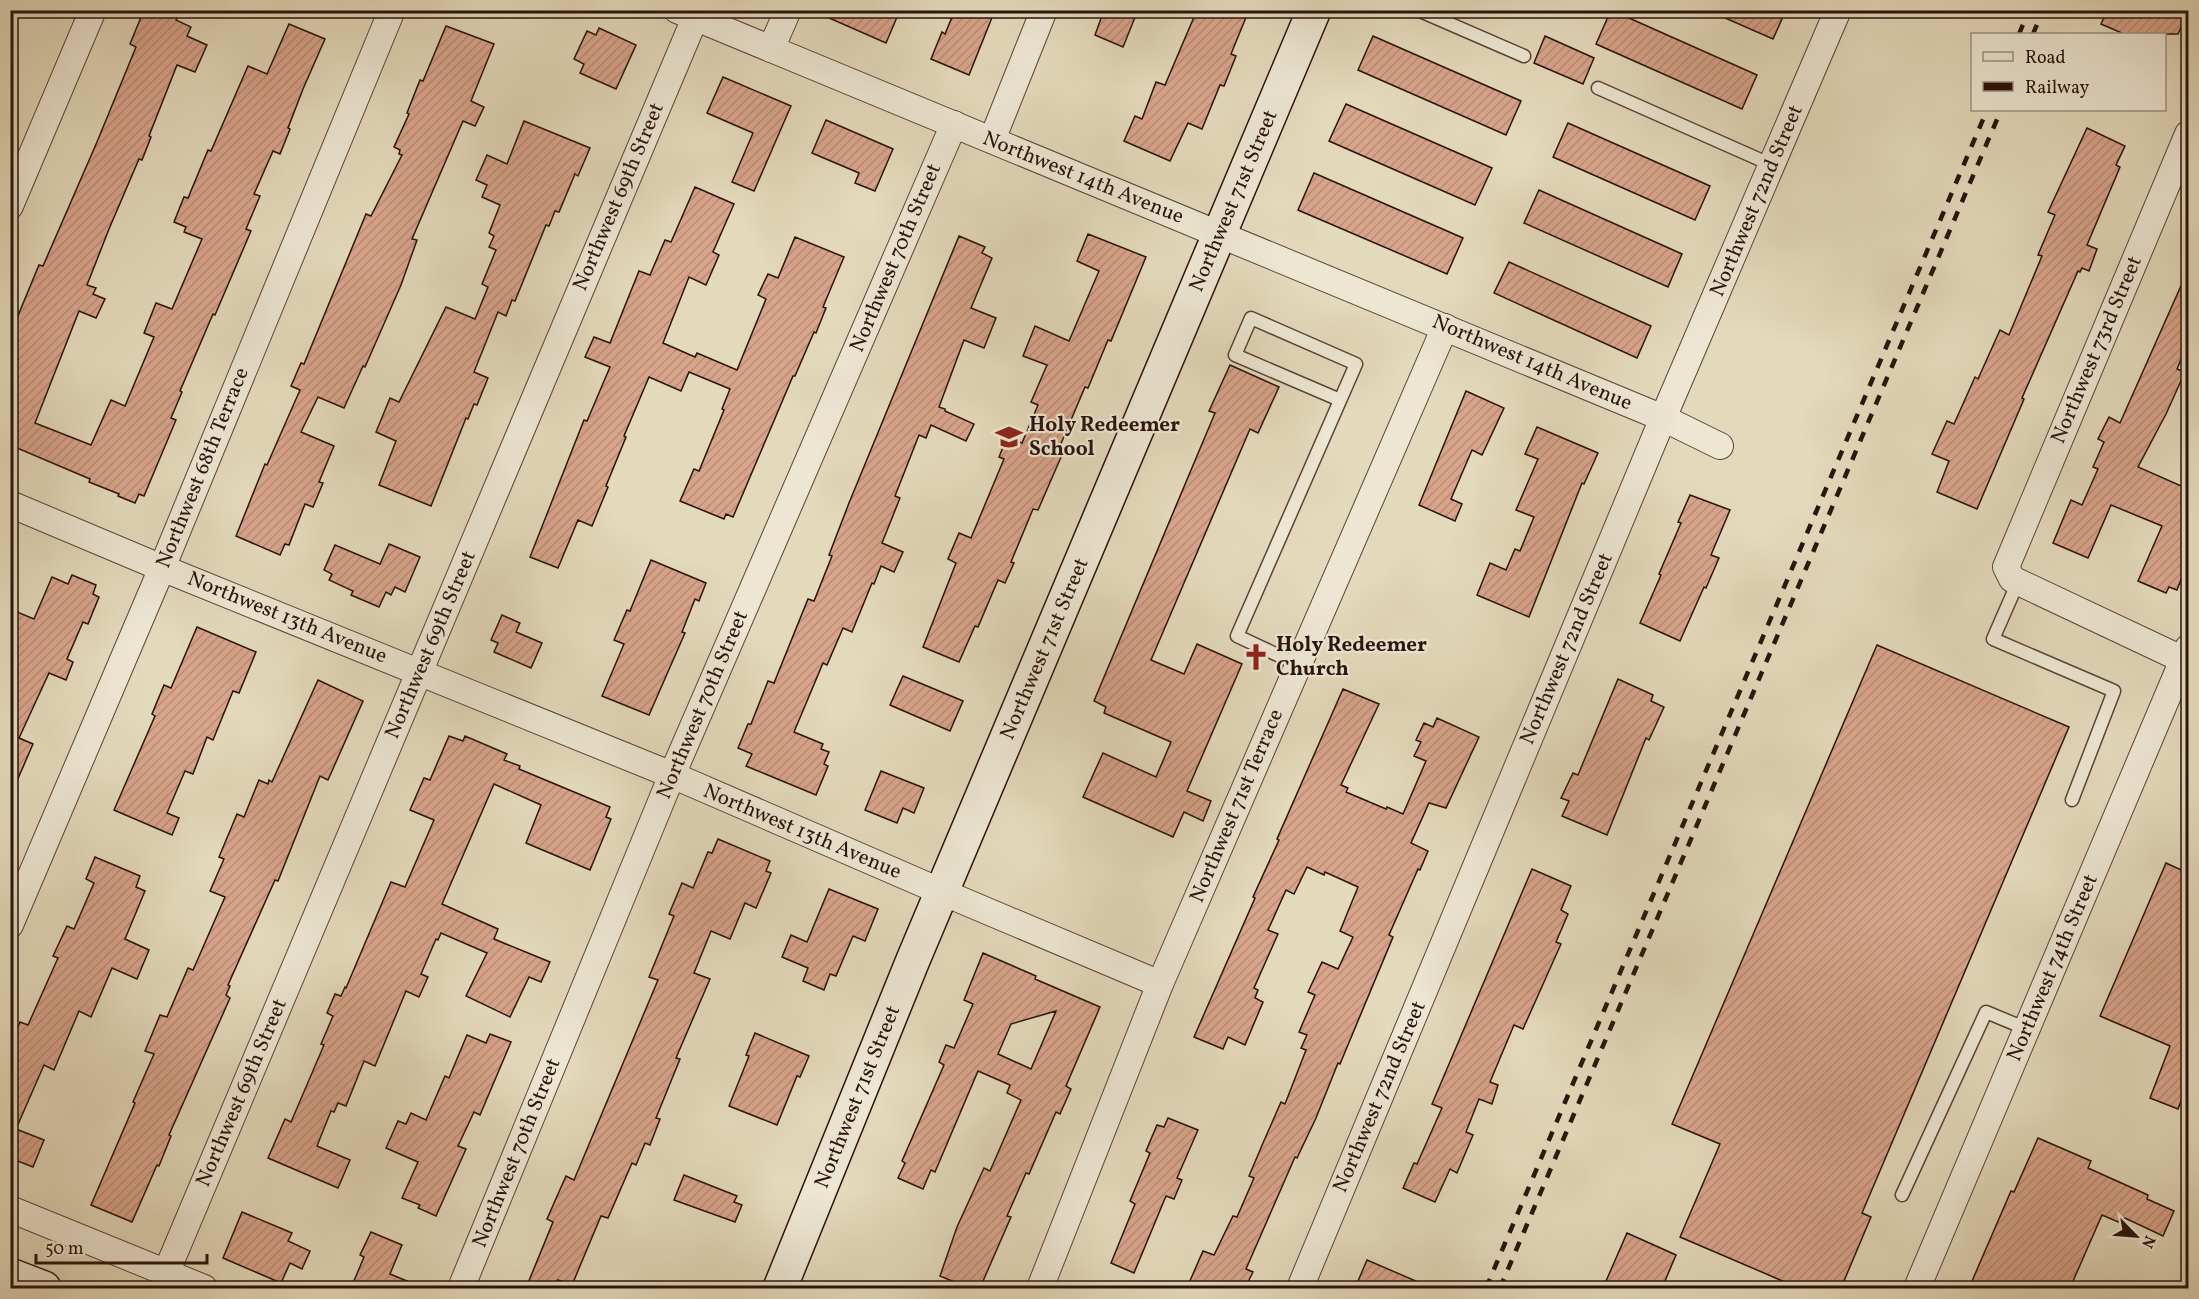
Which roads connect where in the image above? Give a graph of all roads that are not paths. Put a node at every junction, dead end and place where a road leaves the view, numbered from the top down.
1 (93, 10) edge
2 (392, 10) edge
3 (788, 10) edge
4 (1044, 10) edge
5 (1314, 10) edge
6 (1418, 10) edge
7 (1838, 10) edge
8 (686, 14) edge
9 (771, 49) junction
10 (1524, 56) dead end
11 (1598, 88) dead end
12 (954, 124) junction
13 (2188, 134) edge
14 (992, 140) junction
15 (1772, 165) junction
16 (10, 206) edge
17 (1220, 234) junction
18 (1445, 327) junction
19 (1340, 400) junction
20 (1664, 418) junction
21 (1720, 446) dead end
22 (10, 504) edge
23 (162, 568) junction
24 (2012, 574) junction
25 (2187, 657) edge
26 (1299, 665) junction
27 (420, 671) junction
28 (672, 775) junction
29 (2072, 800) dead end
30 (942, 892) junction
31 (10, 925) edge
32 (1160, 984) junction
33 (2027, 1029) junction
34 (1902, 1195) dead end
35 (10, 1209) edge
36 (166, 1273) junction
37 (10, 1275) edge
38 (44, 1288) edge
39 (204, 1288) edge
40 (461, 1288) edge
41 (780, 1288) edge
42 (1040, 1288) edge
43 (1300, 1288) edge
44 (1917, 1288) edge

1 - 16 street
2 - 23 street, Northwest 68th Terrace
3 - 9 street
4 - 14 street
5 - 17 street, Northwest 71st Street
6 - 10 lane
7 - 15 street, Northwest 72nd Street
8 - 9 street, Northwest 14th Avenue
8 - 27 street, Northwest 69th Street
9 - 12 street, Northwest 14th Avenue
11 - 15 lane
12 - 14 street, Northwest 14th Avenue
12 - 28 street, Northwest 70th Street
13 - 24 street, Northwest 73rd Street
14 - 17 street, Northwest 14th Avenue
15 - 20 street, Northwest 72nd Street
17 - 18 street, Northwest 14th Avenue
17 - 30 street, Northwest 71st Street
18 - 20 street, Northwest 14th Avenue
18 - 26 street, Northwest 71st Terrace
19 - 19 lane
19 - 26 lane
20 - 21 street, Northwest 14th Avenue
20 - 43 street, Northwest 72nd Street
22 - 23 street, Northwest 13th Avenue
23 - 27 street, Northwest 13th Avenue
23 - 31 street, Northwest 68th Terrace
24 - 25 street
24 - 29 lane
25 - 33 street, Northwest 74th Street
26 - 32 street, Northwest 71st Terrace
27 - 28 street, Northwest 13th Avenue
27 - 36 street, Northwest 69th Street
28 - 30 street, Northwest 13th Avenue
28 - 40 street, Northwest 70th Street
30 - 32 street, Northwest 13th Avenue
30 - 41 street, Northwest 71st Street
32 - 42 street, Northwest 71st Terrace
33 - 34 lane
33 - 44 street, Northwest 74th Street
35 - 36 street
36 - 39 street
37 - 38 street

